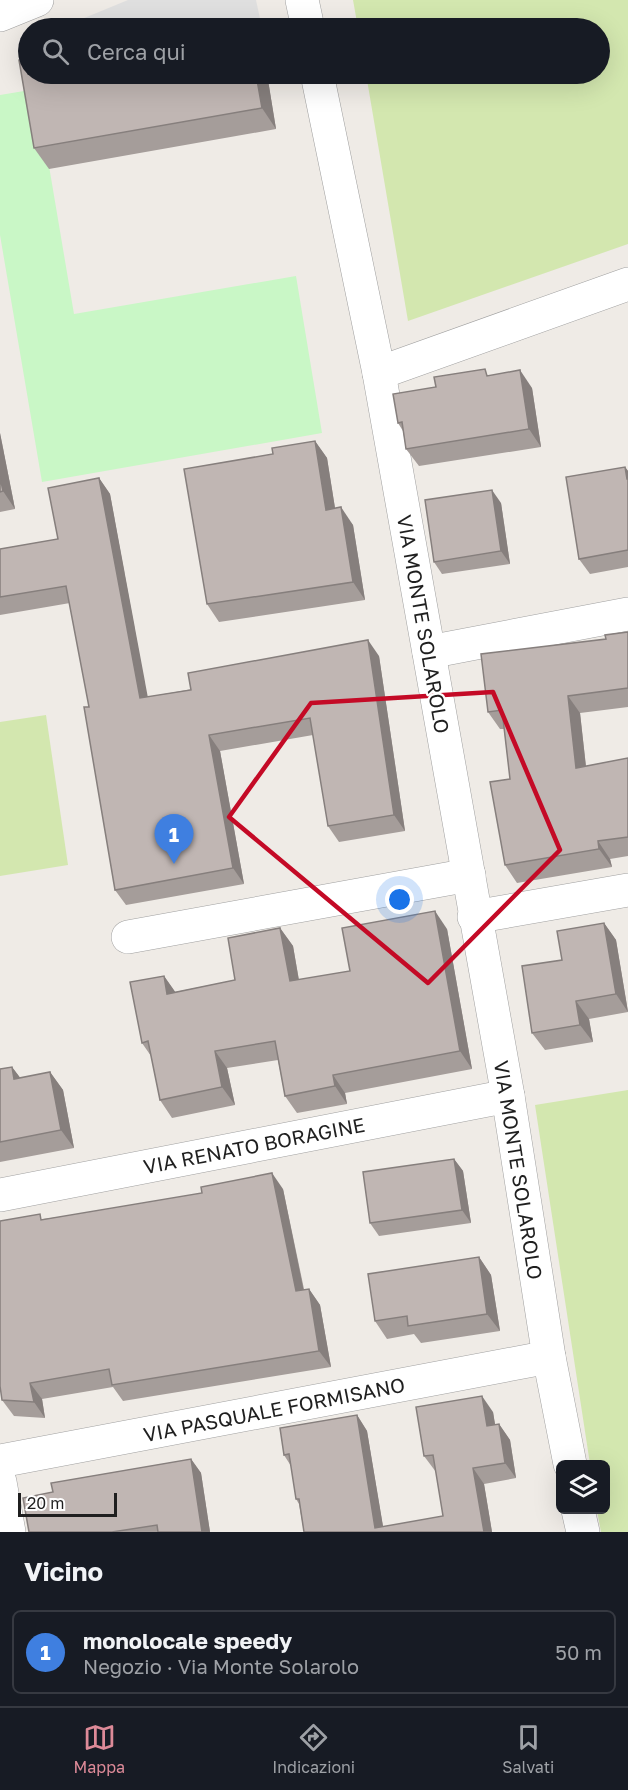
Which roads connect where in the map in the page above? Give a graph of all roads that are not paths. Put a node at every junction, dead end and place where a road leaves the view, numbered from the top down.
1 (37, 0) edge
2 (302, 0) edge
3 (0, 15) edge
4 (306, 18) edge
5 (319, 84) edge
6 (628, 284) edge
7 (379, 373) junction
8 (628, 614) edge
9 (429, 652) junction
10 (469, 875) junction
11 (628, 890) edge
12 (474, 917) junction
13 (128, 937) dead end
14 (508, 1096) junction
15 (0, 1195) edge
16 (549, 1357) junction
17 (569, 1460) edge
18 (0, 1461) edge
19 (0, 1482) edge
20 (579, 1514) edge
21 (9, 1532) edge
22 (583, 1532) edge

1 - 3 street
2 - 4 street
5 - 7 street, VIA MONTE SOLAROLO
6 - 7 street
7 - 9 street, VIA MONTE SOLAROLO
8 - 9 street
9 - 10 street, VIA MONTE SOLAROLO
10 - 12 street, VIA MONTE SOLAROLO
10 - 13 street
11 - 12 street
12 - 14 street, VIA MONTE SOLAROLO
14 - 15 street, VIA RENATO BORAGINE
14 - 16 street, VIA MONTE SOLAROLO
16 - 17 street, VIA MONTE SOLAROLO
16 - 18 street, VIA PASQUALE FORMISANO
19 - 21 street
20 - 22 street

